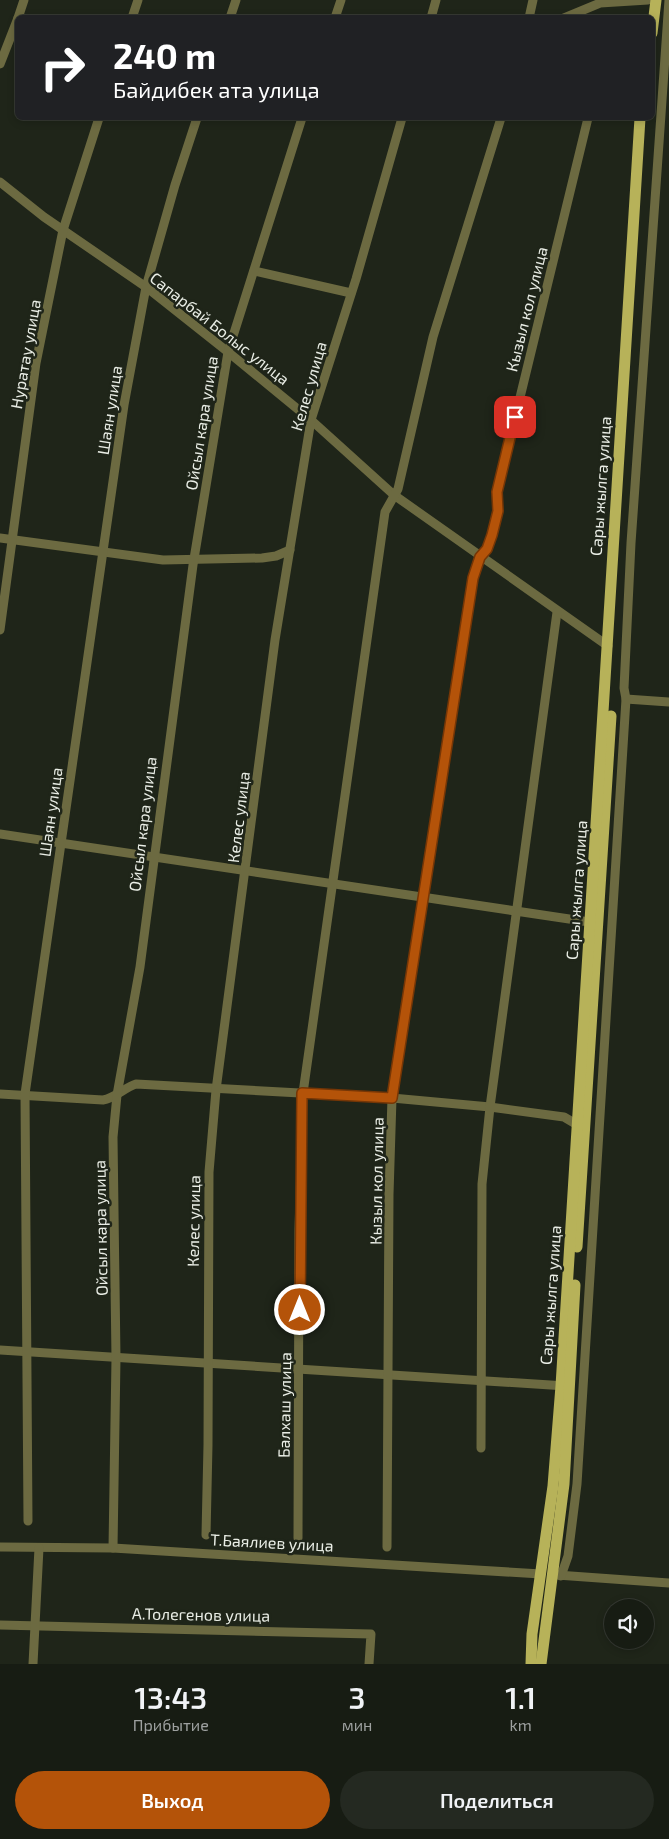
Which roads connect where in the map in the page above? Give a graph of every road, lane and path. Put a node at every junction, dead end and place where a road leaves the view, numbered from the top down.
1 (24, 0) edge
2 (138, 0) edge
3 (236, 0) edge
4 (340, 0) edge
5 (436, 0) edge
6 (533, 0) edge
7 (649, 0) edge
8 (656, 0) edge
9 (668, 0) edge
10 (19, 15) edge
11 (133, 15) edge
12 (231, 15) edge
13 (336, 15) edge
14 (432, 15) edge
15 (529, 15) edge
16 (571, 15) edge
17 (648, 15) edge
18 (654, 15) edge
19 (15, 26) edge
20 (0, 64) edge
21 (98, 120) edge
22 (196, 120) edge
23 (301, 120) edge
24 (401, 120) edge
25 (500, 120) edge
26 (588, 120) edge
27 (640, 120) edge
28 (647, 120) edge
29 (0, 182) edge
30 (63, 230) junction
31 (254, 271) junction
32 (146, 287) junction
33 (351, 293) junction
34 (228, 352) junction
35 (311, 420) junction
36 (394, 495) junction
37 (0, 538) edge
38 (13, 540) junction
39 (290, 550) junction
40 (103, 554) junction
41 (480, 557) junction
42 (194, 560) junction
43 (557, 612) junction
44 (0, 630) edge
45 (608, 646) junction
46 (626, 699) junction
47 (669, 702) edge
48 (0, 834) edge
49 (61, 842) junction
50 (153, 856) junction
51 (246, 870) junction
52 (332, 883) junction
53 (423, 896) junction
54 (517, 911) junction
55 (594, 922) junction
56 (216, 1090) junction
57 (302, 1093) junction
58 (0, 1094) edge
59 (25, 1094) junction
60 (117, 1095) junction
61 (392, 1098) junction
62 (490, 1107) junction
63 (582, 1127) junction
64 (0, 1350) edge
65 (26, 1351) junction
66 (116, 1358) junction
67 (208, 1362) junction
68 (300, 1370) junction
69 (390, 1374) junction
70 (480, 1379) junction
71 (565, 1386) junction
72 (480, 1448) dead end
73 (28, 1521) dead end
74 (206, 1535) dead end
75 (298, 1538) dead end
76 (0, 1547) edge
77 (388, 1547) dead end
78 (39, 1548) junction
79 (113, 1548) junction
80 (552, 1575) junction
81 (669, 1583) edge
82 (0, 1624) edge
83 (34, 1626) junction
84 (34, 1664) edge
85 (369, 1664) edge
86 (531, 1664) edge
87 (541, 1664) edge

1 - 10 street
2 - 11 street
3 - 12 street
4 - 13 street
5 - 14 street
6 - 15 street
7 - 16 street
7 - 17 main road
8 - 18 main road
9 - 46 street
19 - 20 street
21 - 30 street, Нуратау улица
22 - 32 street, Шаян улица
23 - 31 street, Ойсыл кара улица
24 - 33 street, Келес улица
25 - 36 street, Балхаш улица
26 - 41 street, Кызыл кол улица
27 - 45 main road, Сары жылга улица
28 - 55 main road, Сары жылга улица
29 - 30 street, Сапарбай Болыс улица
30 - 32 street, Сапарбай Болыс улица
30 - 38 street, Нуратау улица
31 - 33 street
31 - 34 street, Ойсыл кара улица
32 - 34 street, Сапарбай Болыс улица
32 - 40 street, Шаян улица
33 - 35 street, Келес улица
34 - 35 street, Сапарбай Болыс улица
34 - 42 street, Ойсыл кара улица
35 - 36 street, Сапарбай Болыс улица
35 - 39 street, Келес улица
36 - 41 street, Сапарбай Болыс улица
36 - 52 street, Балхаш улица
37 - 38 street
38 - 40 street
38 - 44 street, Нуратау улица
39 - 42 street
39 - 51 street, Келес улица
40 - 42 street
40 - 49 street, Шаян улица
41 - 43 street, Сапарбай Болыс улица
41 - 53 street, Кызыл кол улица
42 - 50 street, Ойсыл кара улица
43 - 45 street, Сапарбай Болыс улица
43 - 54 street
45 - 55 main road, Сары жылга улица
46 - 47 street
46 - 80 street
48 - 49 street
49 - 50 street
49 - 59 street, Шаян улица
50 - 51 street
50 - 60 street, Ойсыл кара улица
51 - 52 street
51 - 56 street, Келес улица
52 - 53 street
52 - 57 street, Балхаш улица
53 - 54 street
53 - 61 street, Кызыл кол улица
54 - 55 street
54 - 62 street
55 - 63 main road, Сары жылга улица
56 - 57 street
56 - 60 street
56 - 67 street, Келес улица
57 - 61 street
57 - 68 street, Балхаш улица
58 - 59 street
59 - 60 street
59 - 65 street, Шаян улица
60 - 66 street, Ойсыл кара улица
61 - 62 street
61 - 69 street, Кызыл кол улица
62 - 63 street
62 - 70 street
63 - 71 main road, Сары жылга улица
64 - 65 street
65 - 66 street
65 - 73 street, Шаян улица
66 - 67 street
66 - 79 street, Ойсыл кара улица
67 - 68 street
67 - 74 street, Келес улица
68 - 69 street
68 - 75 street, Балхаш улица
69 - 70 street
69 - 77 street, Кызыл кол улица
70 - 71 street
70 - 72 street
71 - 80 main road, Сары жылга улица
76 - 78 street, Т.Баялиев улица
78 - 79 street, Т.Баялиев улица
78 - 83 street
79 - 80 street, Т.Баялиев улица
80 - 81 street, Т.Баялиев улица
80 - 86 main road, Сары жылга улица
80 - 87 main road, Сары жылга улица
82 - 83 street, А.Толегенов улица
83 - 84 street
83 - 85 street, А.Толегенов улица

